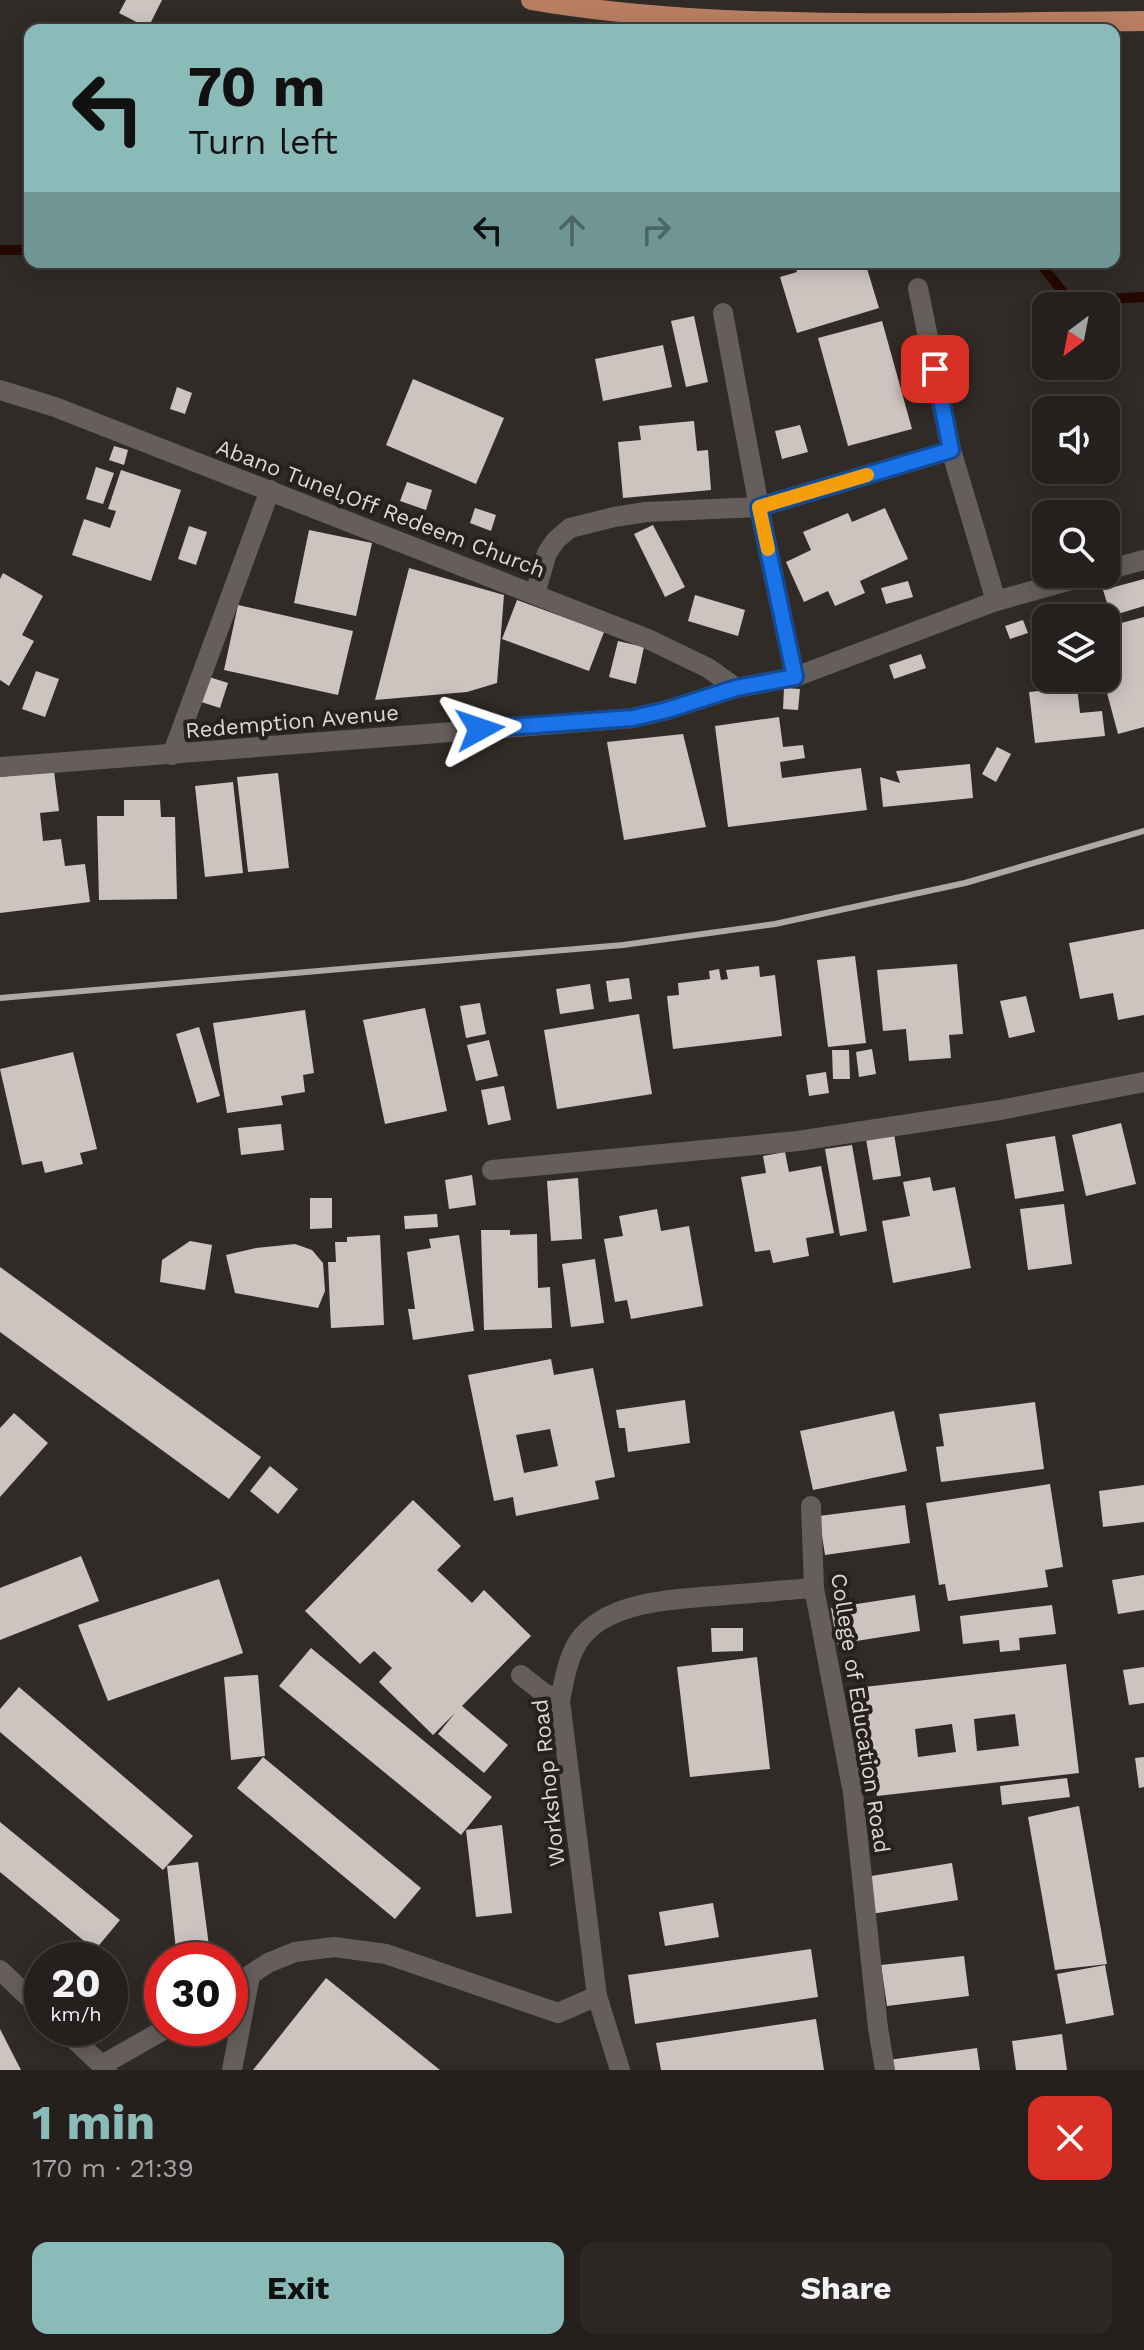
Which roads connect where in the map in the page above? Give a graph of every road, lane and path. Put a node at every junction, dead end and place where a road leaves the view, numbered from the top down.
1 (531, 0) edge
2 (1144, 21) edge
3 (918, 288) dead end
4 (723, 313) dead end
5 (0, 390) edge
6 (951, 450) junction
7 (270, 490) junction
8 (759, 507) junction
9 (1144, 560) edge
10 (1120, 566) edge
11 (1043, 588) edge
12 (535, 594) junction
13 (996, 601) junction
14 (795, 677) junction
15 (736, 688) junction
16 (172, 755) junction
17 (0, 767) edge
18 (1144, 1082) edge
19 (492, 1170) dead end
20 (811, 1506) dead end
21 (814, 1588) junction
22 (521, 1675) dead end
23 (560, 1701) junction
24 (0, 1970) edge
25 (250, 1976) joint
26 (24, 1993) edge
27 (597, 1996) junction
28 (144, 2042) edge
29 (82, 2046) edge
30 (105, 2067) edge
31 (232, 2070) edge
32 (620, 2070) edge
33 (885, 2070) edge

1 - 2 main road
3 - 6 street
4 - 8 street
5 - 7 street, Abano Tunel,Off Redeem Church
6 - 8 street
6 - 13 street
7 - 12 street, Abano Tunel,Off Redeem Church
7 - 16 street
8 - 12 street
8 - 14 street
9 - 10 street
11 - 13 street, Redemption Avenue
12 - 15 street, Abano Tunel,Off Redeem Church
13 - 14 street, Redemption Avenue
14 - 15 street, Redemption Avenue
15 - 16 street, Redemption Avenue
16 - 17 street, Redemption Avenue
18 - 19 street
20 - 21 street, College of Education Road
21 - 23 street, Workshop Road
21 - 33 street, College of Education Road
22 - 23 street
23 - 27 street, Workshop Road
24 - 26 street
25 - 27 street
25 - 31 street
27 - 32 street, Workshop Road
28 - 30 street
29 - 30 street

